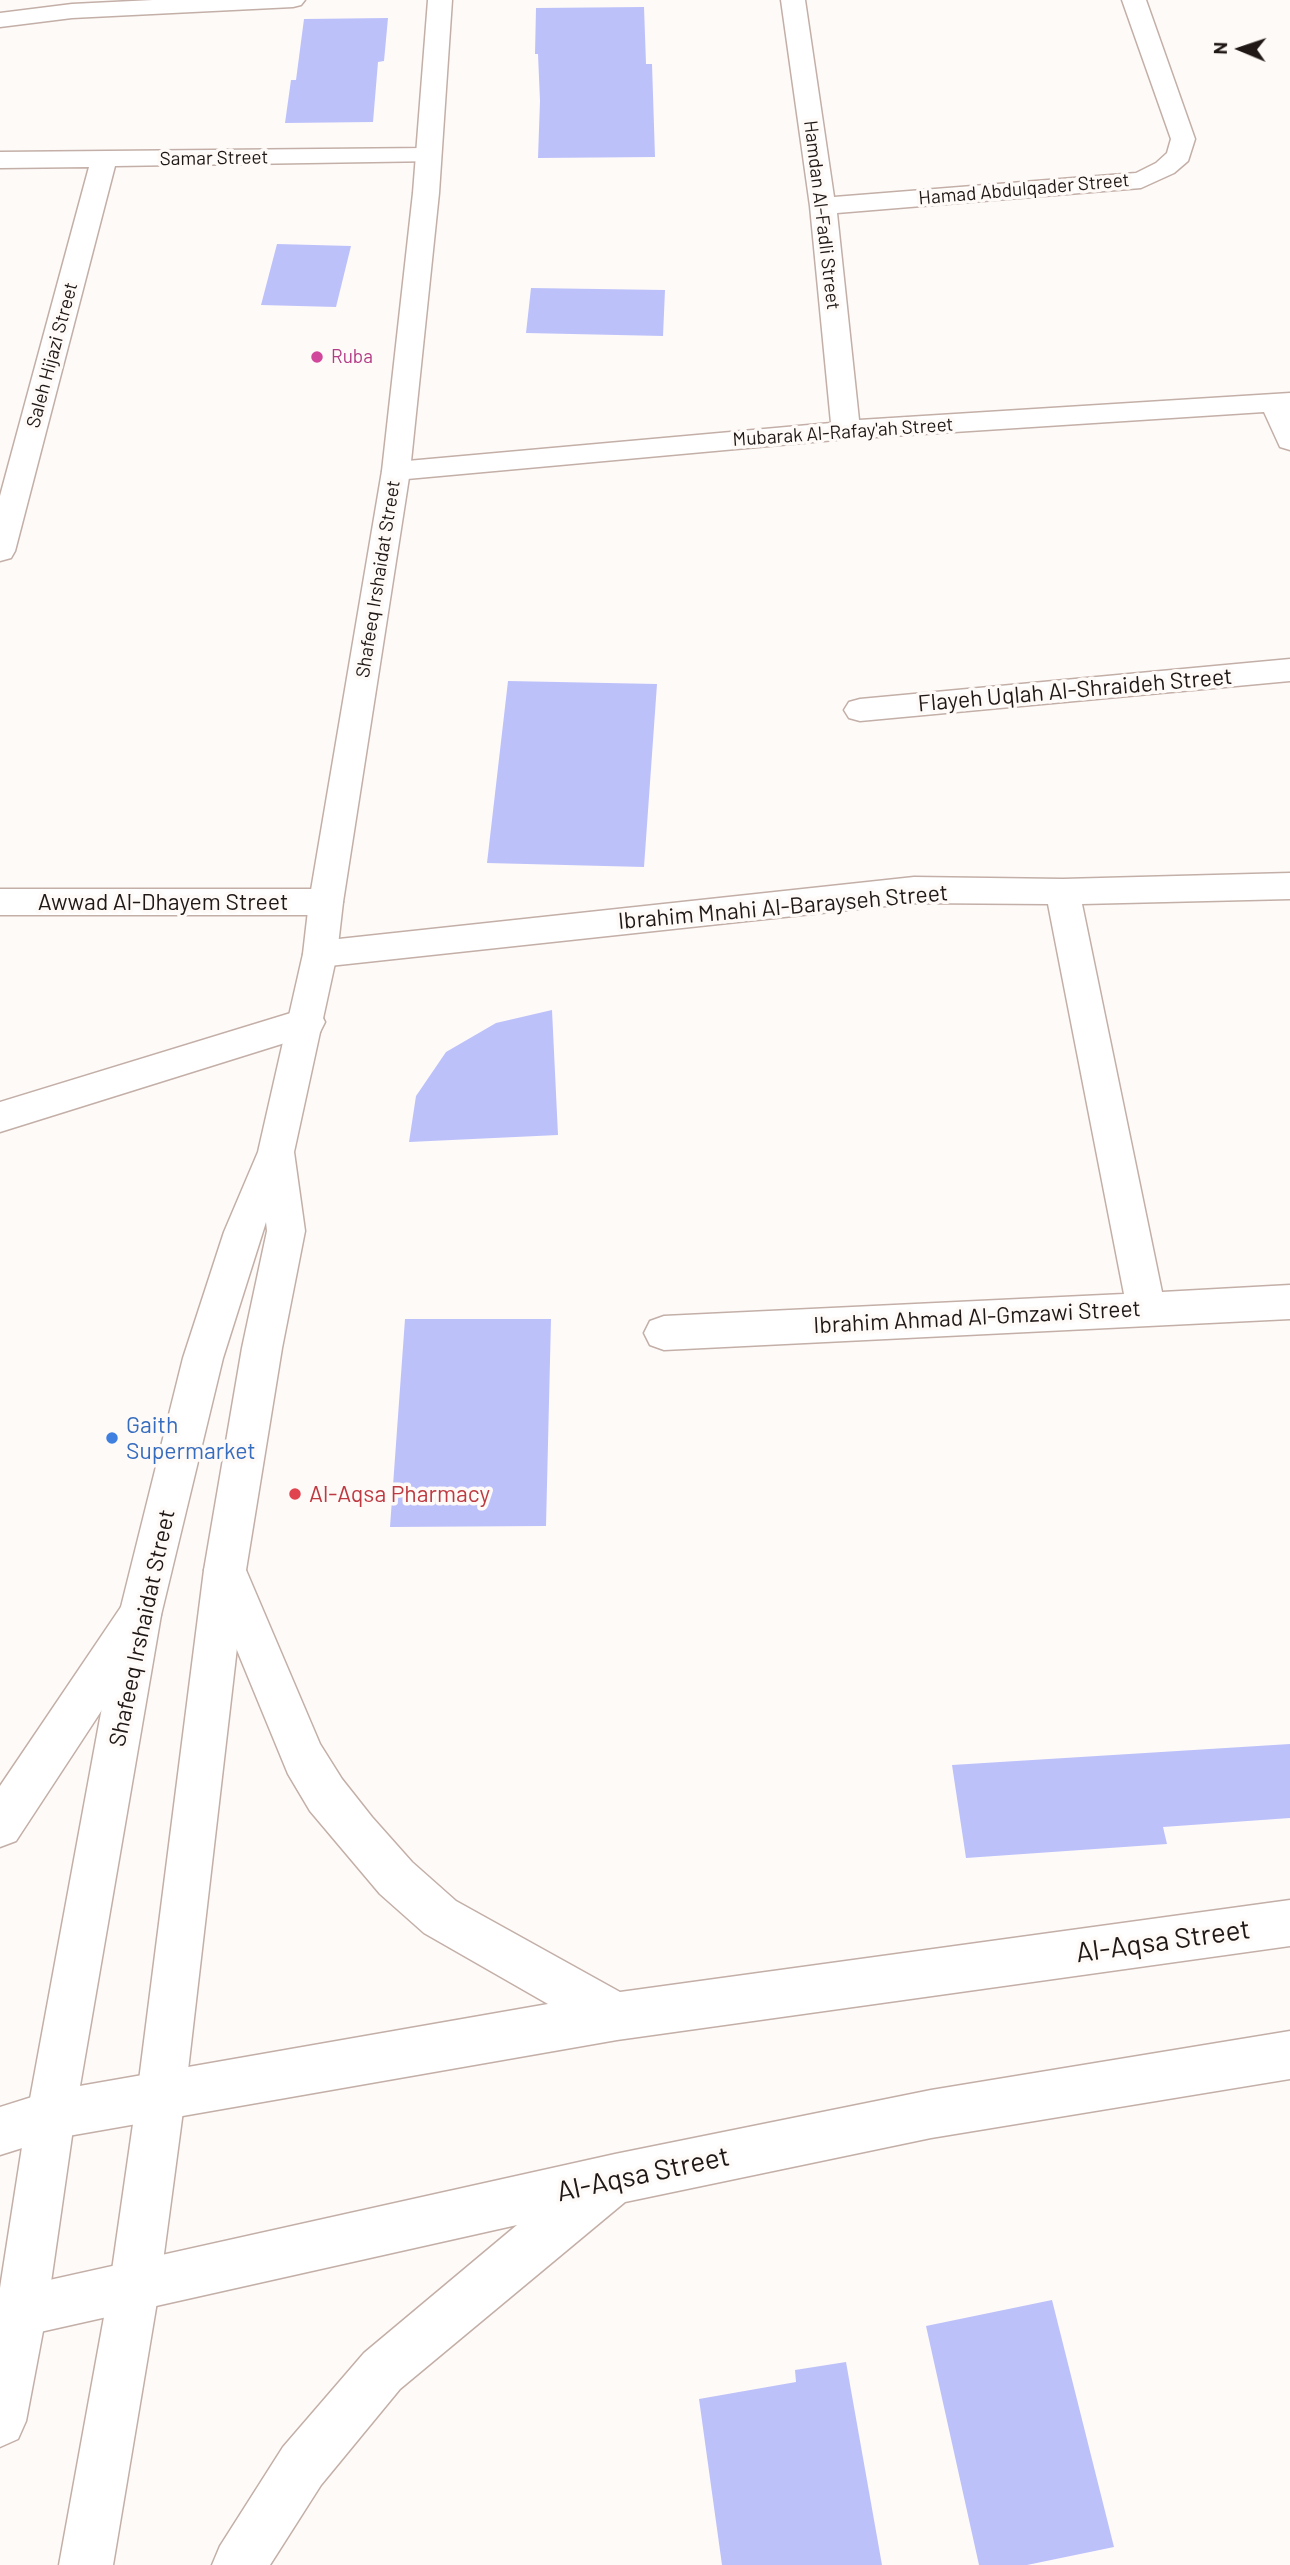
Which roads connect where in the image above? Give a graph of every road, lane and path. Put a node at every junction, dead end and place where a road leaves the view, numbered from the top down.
1 (293, 0) edge
2 (440, 0) edge
3 (793, 0) edge
4 (1134, 0) edge
5 (76, 6) edge
6 (0, 20) edge
7 (428, 156) junction
8 (104, 159) junction
9 (0, 160) edge
10 (823, 206) junction
11 (1283, 403) edge
12 (846, 430) junction
13 (1290, 441) edge
14 (396, 471) junction
15 (0, 551) edge
16 (1290, 670) edge
17 (860, 710) dead end
18 (1290, 886) edge
19 (1063, 892) junction
20 (0, 902) edge
21 (326, 902) junction
22 (320, 954) junction
23 (307, 1021) junction
24 (0, 1117) edge
25 (276, 1152) junction
26 (1290, 1302) edge
27 (1146, 1308) junction
28 (664, 1333) dead end
29 (225, 1570) junction
30 (140, 1615) junction
31 (0, 1825) edge
32 (1290, 1923) edge
33 (617, 2017) junction
34 (1290, 2055) edge
35 (162, 2096) junction
36 (51, 2115) junction
37 (0, 2131) edge
38 (615, 2179) junction
39 (135, 2284) junction
40 (11, 2313) edge
41 (0, 2421) edge
42 (86, 2565) edge
43 (239, 2565) edge

1 - 5 street
2 - 7 street, Shafeeq Irshaidat Street
3 - 10 street, Hamdan Al-Fadli Street
4 - 10 street, Hamad Abdulqader Street
5 - 6 street
7 - 8 street, Samar Street
7 - 14 street, Shafeeq Irshaidat Street
8 - 9 street, Samar Street
8 - 15 street, Saleh Hijazi Street
10 - 12 street, Hamdan Al-Fadli Street
11 - 12 street, Mubarak Al-Rafay'ah Street
11 - 13 street
12 - 14 street, Mubarak Al-Rafay'ah Street
14 - 21 street, Shafeeq Irshaidat Street
16 - 17 street, Flayeh Uqlah Al-Shraideh Street
18 - 19 street, Ibrahim Mnahi Al-Barayseh Street
19 - 22 street, Ibrahim Mnahi Al-Barayseh Street
19 - 27 street
20 - 21 street, Awwad Al-Dhayem Street
21 - 22 street, Shafeeq Irshaidat Street
22 - 23 street, Shafeeq Irshaidat Street
23 - 24 street
23 - 25 street, Shafeeq Irshaidat Street
25 - 29 street, Shafeeq Irshaidat Street
25 - 30 street, Shafeeq Irshaidat Street
26 - 27 street, Ibrahim Ahmad Al-Gmzawi Street
27 - 28 street, Ibrahim Ahmad Al-Gmzawi Street
29 - 33 street
29 - 35 street, Shafeeq Irshaidat Street
30 - 31 street
30 - 36 street, Shafeeq Irshaidat Street
32 - 33 street, Al-Aqsa Street
33 - 35 street, Al-Aqsa Street
34 - 38 street, Al-Aqsa Street
35 - 36 street, Al-Aqsa Street
35 - 39 street, Shafeeq Irshaidat Street
36 - 37 street, Al-Aqsa Street
36 - 40 street, Shafeeq Irshaidat Street
38 - 39 street, Al-Aqsa Street
38 - 43 street
39 - 40 street, Al-Aqsa Street
39 - 42 street, Shafeeq Irshaidat Street
40 - 41 street, Shafeeq Irshaidat Street

